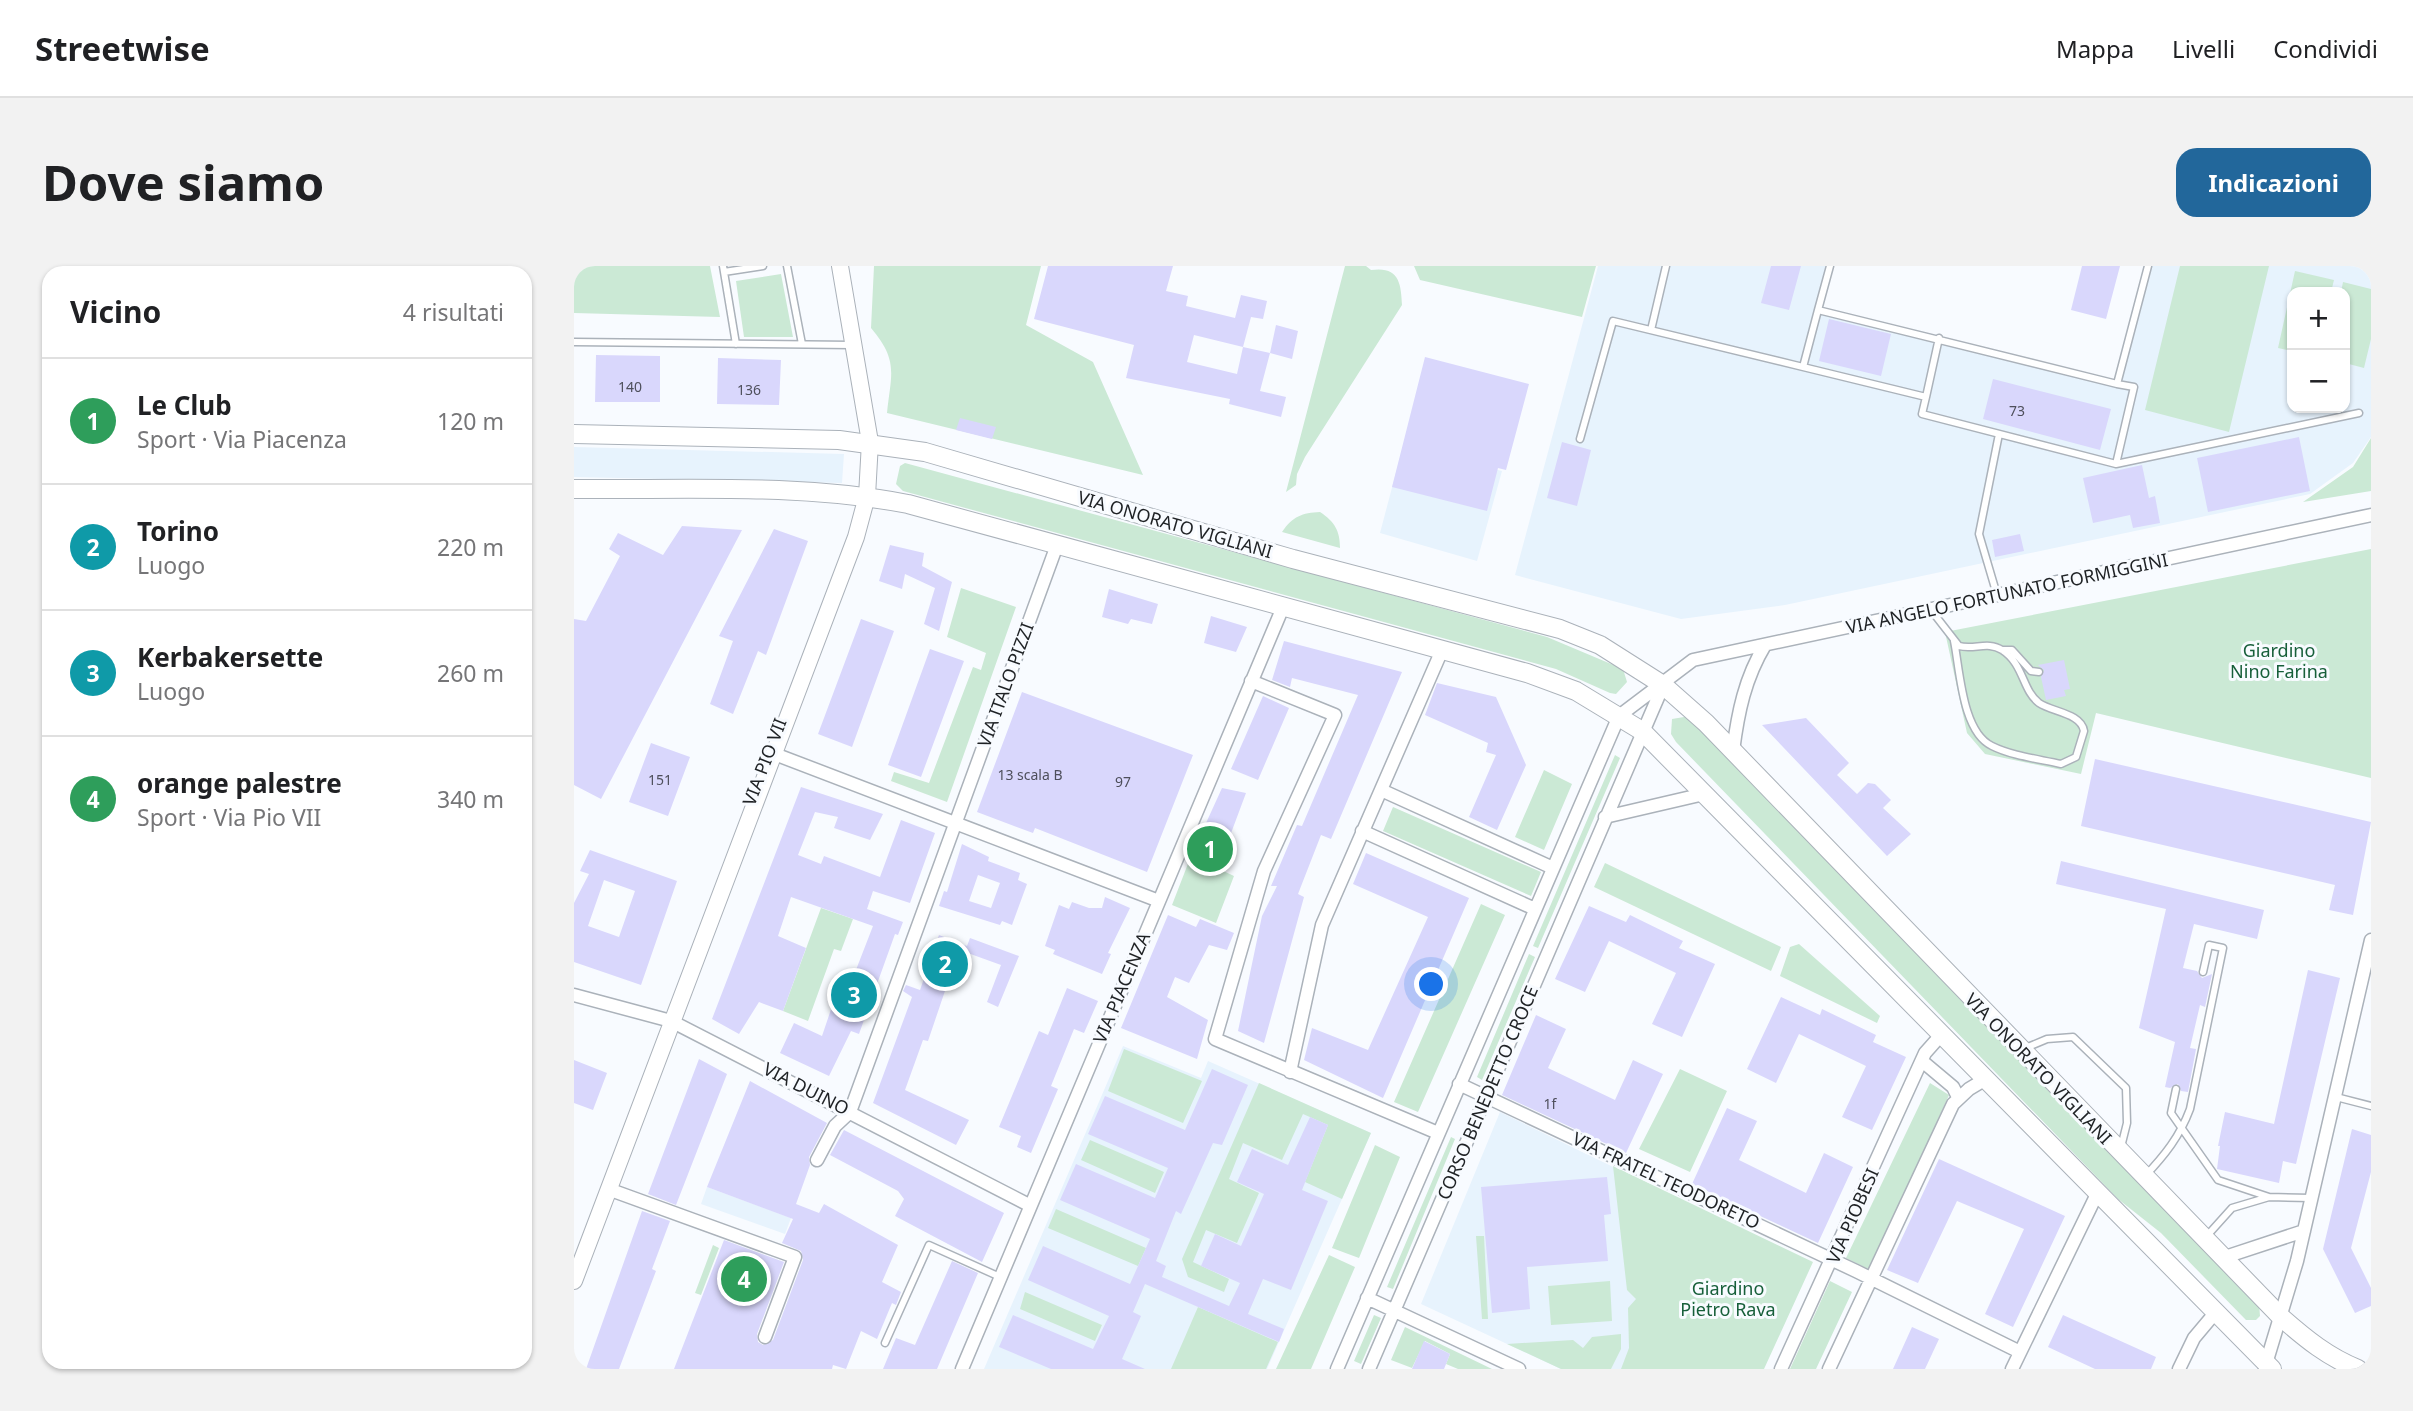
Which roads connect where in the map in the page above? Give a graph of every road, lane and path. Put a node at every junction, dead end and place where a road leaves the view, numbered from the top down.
1 (763, 266) edge
2 (787, 266) edge
3 (840, 266) edge
4 (1666, 266) edge
5 (1830, 266) edge
6 (2148, 266) edge
7 (724, 269) edge
8 (1818, 310) junction
9 (1651, 330) junction
10 (1939, 338) junction
11 (574, 342) edge
12 (736, 344) junction
13 (802, 344) junction
14 (854, 345) junction
15 (1803, 367) junction
16 (2117, 384) junction
17 (1926, 397) junction
18 (2359, 413) dead end
19 (574, 434) edge
20 (1999, 434) junction
21 (1580, 439) dead end
22 (870, 442) junction
23 (2116, 464) junction
24 (574, 489) edge
25 (867, 496) junction
26 (2367, 518) edge
27 (855, 534) junction
28 (1057, 545) junction
29 (1997, 596) junction
30 (1283, 607) junction
31 (1931, 610) junction
32 (1954, 641) junction
33 (1765, 645) junction
34 (2001, 649) junction
35 (1442, 650) junction
36 (2039, 672) dead end
37 (1251, 681) junction
38 (1663, 685) junction
39 (1619, 716) junction
40 (1642, 731) junction
41 (1733, 751) junction
42 (772, 753) junction
43 (1381, 790) junction
44 (1704, 794) junction
45 (1605, 817) junction
46 (955, 824) junction
47 (1362, 831) junction
48 (1553, 868) junction
49 (1159, 901) junction
50 (1535, 909) junction
51 (2371, 940) edge
52 (2203, 972) dead end
53 (682, 992) junction
54 (574, 995) edge
55 (671, 1021) junction
56 (1941, 1035) junction
57 (2020, 1050) junction
58 (1922, 1061) junction
59 (1290, 1072) junction
60 (1984, 1080) junction
61 (1459, 1084) junction
62 (2176, 1089) dead end
63 (2335, 1096) junction
64 (1486, 1097) junction
65 (1958, 1097) junction
66 (2371, 1106) edge
67 (850, 1112) junction
68 (2182, 1130) junction
69 (1438, 1133) junction
70 (2120, 1153) junction
71 (817, 1160) dead end
72 (2143, 1177) junction
73 (608, 1189) junction
74 (2097, 1194) junction
75 (2269, 1198) junction
76 (2311, 1198) junction
77 (1030, 1205) junction
78 (2304, 1231) junction
79 (2204, 1240) junction
80 (2222, 1258) junction
81 (1833, 1260) junction
82 (1000, 1277) junction
83 (1872, 1279) junction
84 (574, 1281) edge
85 (1367, 1298) junction
86 (1394, 1311) junction
87 (2215, 1313) junction
88 (2282, 1318) junction
89 (765, 1337) dead end
90 (885, 1342) dead end
91 (2020, 1352) junction
92 (2267, 1368) edge
93 (962, 1369) edge
94 (1337, 1369) edge
95 (1369, 1369) edge
96 (1519, 1369) edge
97 (1781, 1369) edge
98 (1829, 1369) edge
99 (2012, 1369) edge
100 (2179, 1369) edge
101 (2358, 1369) edge

1 - 7 lane
2 - 13 lane
3 - 14 street, VIA PIO VII
4 - 9 lane
5 - 8 lane
6 - 16 lane
7 - 12 lane
8 - 10 lane
8 - 15 lane
9 - 15 lane
9 - 21 lane
10 - 16 lane
10 - 17 lane
11 - 12 lane
12 - 13 lane
13 - 14 lane
14 - 22 street, VIA PIO VII
15 - 17 lane
16 - 23 lane
17 - 20 lane
18 - 23 lane
19 - 22 main road, VIA ONORATO VIGLIANI
20 - 23 lane
20 - 29 lane
22 - 25 street, VIA PIO VII
22 - 38 main road, VIA ONORATO VIGLIANI
24 - 25 main road
25 - 27 street, VIA PIO VII
25 - 28 main road
26 - 29 street, VIA ANGELO FORTUNATO FORMIGGINI
27 - 42 street, VIA PIO VII
27 - 53 street, VIA PIO VII
28 - 30 main road
28 - 46 street, VIA ITALO PIZZI
29 - 31 street, VIA ANGELO FORTUNATO FORMIGGINI
30 - 35 main road
30 - 37 street, VIA PIACENZA
31 - 32 lane
31 - 33 street, VIA ANGELO FORTUNATO FORMIGGINI
32 - 34 lane
32 - 34 lane
33 - 38 street, VIA ANGELO FORTUNATO FORMIGGINI
33 - 41 street
34 - 36 lane
35 - 39 main road
35 - 43 street
37 - 49 street, VIA PIACENZA
37 - 59 street, CORSO BENEDETTO CROCE
38 - 39 street
38 - 40 street, CORSO BENEDETTO CROCE
38 - 41 main road, VIA ONORATO VIGLIANI
39 - 40 main road
39 - 48 street, CORSO BENEDETTO CROCE
40 - 44 main road
40 - 45 street, CORSO BENEDETTO CROCE
41 - 57 main road, VIA ONORATO VIGLIANI
42 - 46 street
42 - 53 street, VIA PIO VII
43 - 47 street
43 - 48 street
44 - 45 street
44 - 56 main road
45 - 64 street, CORSO BENEDETTO CROCE
46 - 49 street
46 - 67 street, VIA ITALO PIZZI
47 - 50 street
47 - 59 street
48 - 50 street, CORSO BENEDETTO CROCE
49 - 77 street, VIA PIACENZA
50 - 61 street, CORSO BENEDETTO CROCE
51 - 63 street
52 - 68 lane
53 - 55 street, VIA PIO VII
54 - 55 street, VIA DUINO
55 - 67 street, VIA DUINO
55 - 73 street, VIA PIO VII
56 - 58 street, VIA PIOBESI
56 - 60 main road
57 - 70 main road, VIA ONORATO VIGLIANI
57 - 70 lane
58 - 65 street
58 - 81 street, VIA PIOBESI
59 - 69 street, CORSO BENEDETTO CROCE
60 - 65 street
60 - 74 main road
61 - 64 street, VIA FRATEL TEODORETO
61 - 69 street, CORSO BENEDETTO CROCE
62 - 68 lane
63 - 66 lane
63 - 76 street
64 - 81 street, VIA FRATEL TEODORETO
64 - 86 street, CORSO BENEDETTO CROCE
65 - 83 street
67 - 71 street, VIA ITALO PIZZI
67 - 77 street, VIA DUINO
68 - 72 lane
68 - 75 lane
69 - 85 street, CORSO BENEDETTO CROCE
70 - 72 main road, VIA ONORATO VIGLIANI
72 - 79 main road, VIA ONORATO VIGLIANI
73 - 84 street, VIA PIO VII
73 - 89 street
74 - 87 main road
74 - 91 street
75 - 76 lane
75 - 79 lane
76 - 78 street
77 - 82 street, VIA PIACENZA
78 - 80 street
78 - 88 street
79 - 80 main road, VIA ONORATO VIGLIANI
80 - 88 main road, VIA ONORATO VIGLIANI
81 - 83 street, VIA FRATEL TEODORETO
81 - 97 street, VIA PIOBESI
82 - 90 lane
82 - 93 street, VIA PIACENZA
83 - 91 street
83 - 98 street
85 - 86 street
85 - 94 street, CORSO BENEDETTO CROCE
86 - 95 street, CORSO BENEDETTO CROCE
86 - 96 street
87 - 92 main road
87 - 100 street
88 - 92 street
88 - 101 main road, VIA ONORATO VIGLIANI
91 - 99 street

